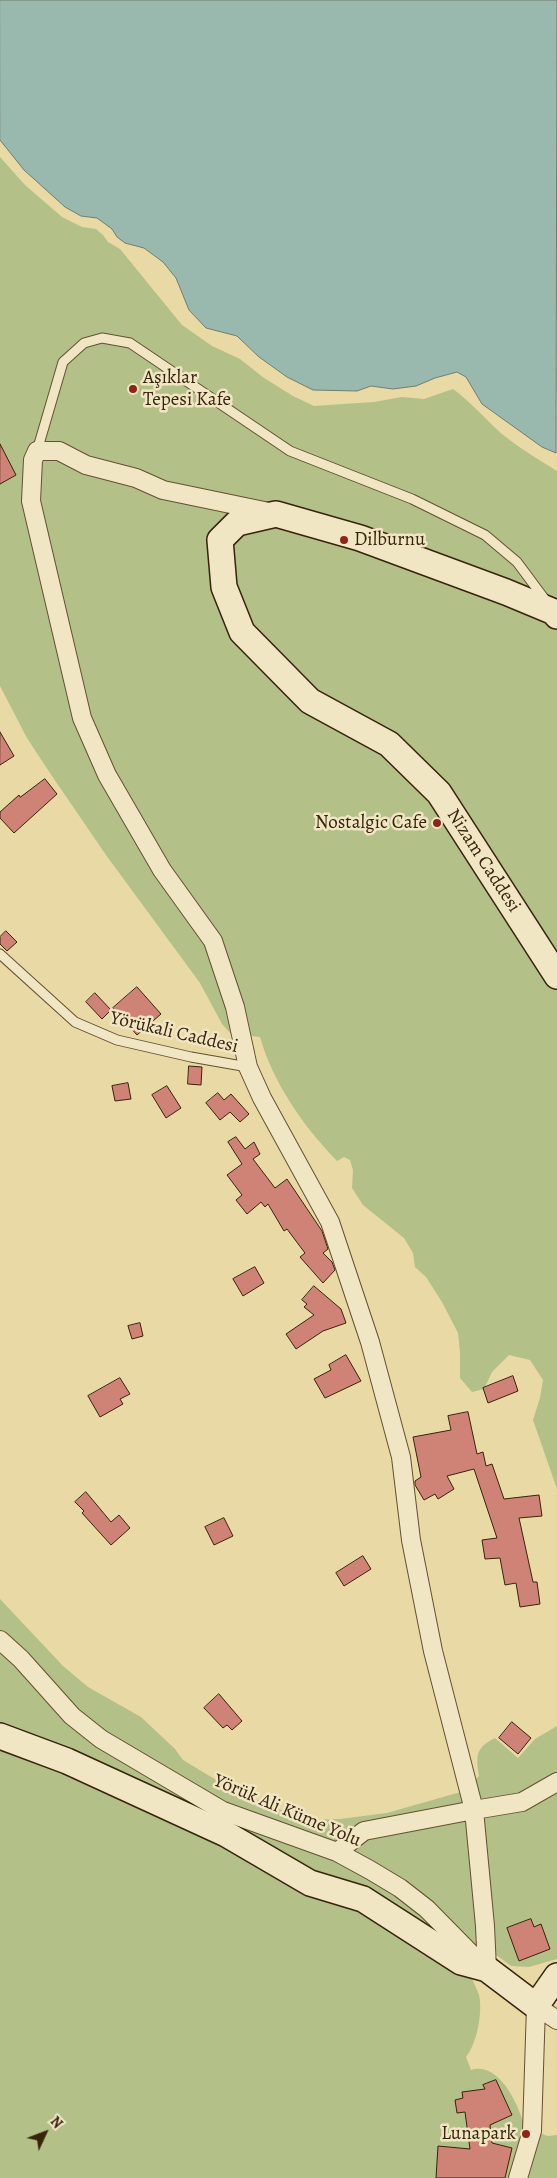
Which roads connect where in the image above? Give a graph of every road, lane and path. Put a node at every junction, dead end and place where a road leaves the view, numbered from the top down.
1 (37, 451) junction
2 (276, 514) junction
3 (555, 614) edge
4 (0, 954) edge
5 (557, 976) edge
6 (248, 1066) junction
7 (0, 1640) edge
8 (0, 1736) edge
9 (557, 1782) edge
10 (474, 1810) junction
11 (337, 1852) junction
12 (486, 1969) junction
13 (557, 1976) edge
14 (536, 2006) junction
15 (557, 2020) edge
16 (518, 2178) edge

1 - 2 street
1 - 3 lane
1 - 6 street
2 - 3 street, Nizam Caddesi
2 - 5 street, Nizam Caddesi
4 - 6 lane, Yörükali Caddesi
6 - 10 street
7 - 11 street, Yörük Ali Küme Yolu
8 - 12 street
9 - 10 street
10 - 11 street
10 - 12 street
11 - 12 street, Yörük Ali Küme Yolu
12 - 14 street
13 - 14 street
14 - 15 street
14 - 16 street

